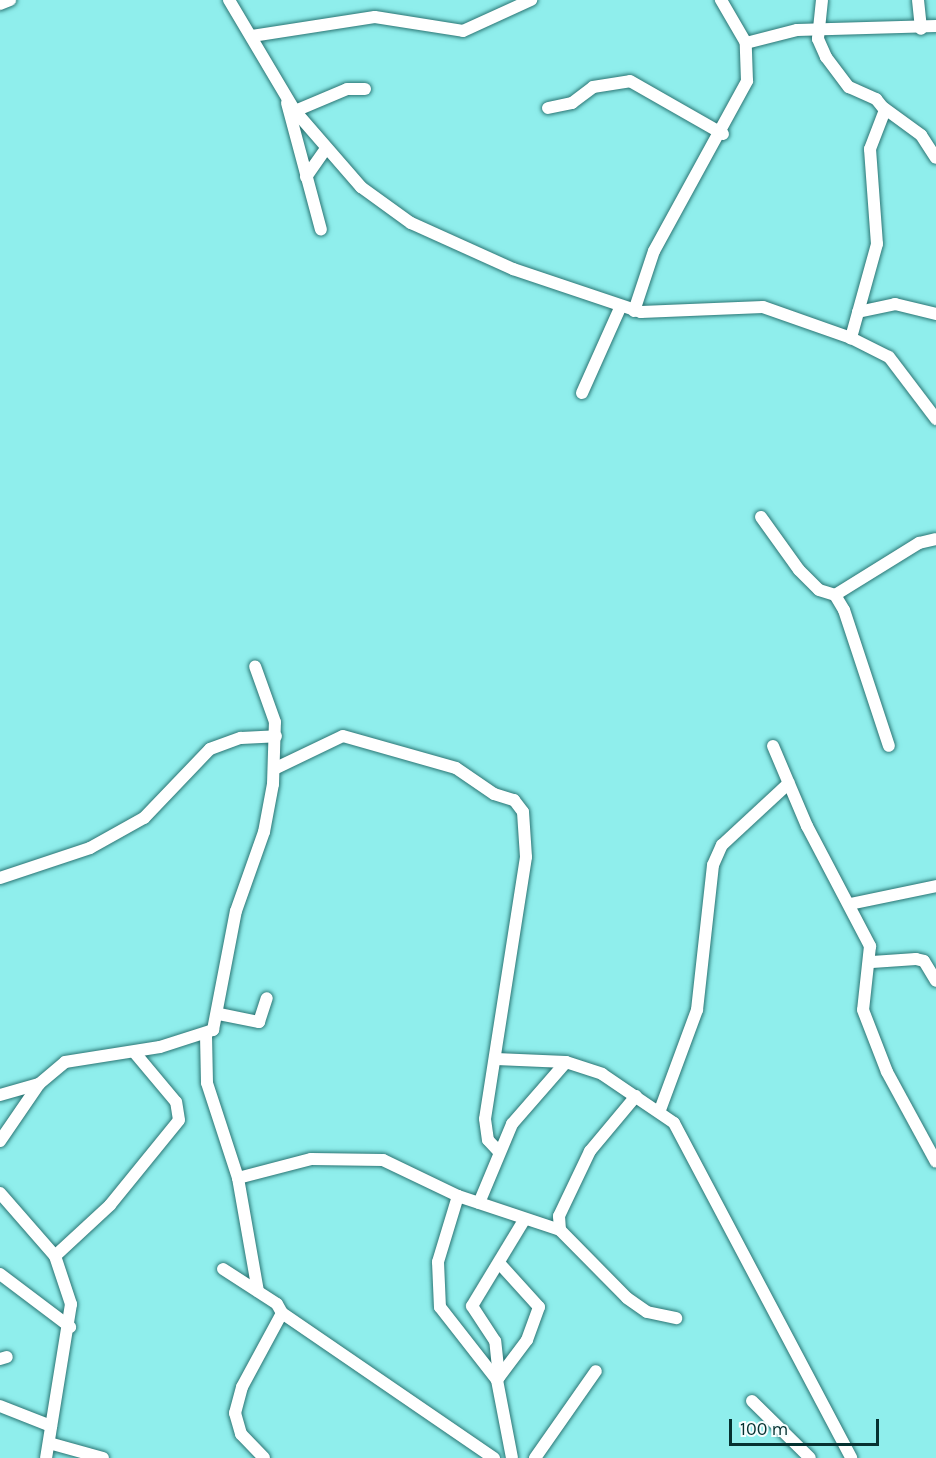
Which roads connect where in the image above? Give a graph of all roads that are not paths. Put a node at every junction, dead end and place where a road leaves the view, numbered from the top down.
1 (10, 0) edge
2 (229, 0) edge
3 (531, 0) edge
4 (721, 0) edge
5 (822, 0) edge
6 (918, 0) edge
7 (0, 4) edge
8 (936, 26) edge
9 (921, 29) junction
10 (819, 31) junction
11 (252, 36) junction
12 (746, 43) junction
13 (365, 89) dead end
14 (285, 96) junction
15 (548, 108) dead end
16 (884, 108) junction
17 (295, 111) junction
18 (723, 134) junction
19 (326, 148) junction
20 (936, 158) edge
21 (306, 177) junction
22 (321, 230) dead end
23 (621, 306) junction
24 (634, 310) junction
25 (858, 312) junction
26 (936, 314) edge
27 (851, 338) junction
28 (582, 393) dead end
29 (936, 419) edge
30 (761, 518) dead end
31 (936, 539) edge
32 (836, 595) junction
33 (255, 666) dead end
34 (276, 736) junction
35 (773, 746) dead end
36 (889, 746) dead end
37 (274, 769) junction
38 (789, 783) junction
39 (0, 878) edge
40 (936, 886) edge
41 (850, 904) junction
42 (872, 962) junction
43 (936, 981) edge
44 (267, 998) dead end
45 (219, 1014) junction
46 (206, 1035) junction
47 (134, 1052) junction
48 (496, 1059) junction
49 (566, 1062) junction
50 (39, 1084) junction
51 (0, 1095) edge
52 (636, 1096) junction
53 (660, 1110) junction
54 (0, 1141) edge
55 (499, 1152) junction
56 (936, 1162) edge
57 (238, 1178) junction
58 (0, 1193) edge
59 (458, 1196) junction
60 (479, 1203) junction
61 (524, 1220) junction
62 (560, 1230) junction
63 (55, 1256) junction
64 (500, 1264) junction
65 (223, 1269) dead end
66 (0, 1274) edge
67 (258, 1291) junction
68 (282, 1313) junction
69 (676, 1318) dead end
70 (70, 1328) junction
71 (596, 1371) dead end
72 (498, 1378) junction
73 (752, 1401) dead end
74 (0, 1406) edge
75 (51, 1426) junction
76 (49, 1443) junction
77 (46, 1458) edge
78 (103, 1458) edge
79 (264, 1458) edge
80 (494, 1458) edge
81 (512, 1458) edge
82 (535, 1458) edge
83 (810, 1458) edge
84 (850, 1458) edge

1 - 7 street
2 - 11 street
3 - 11 street
4 - 12 street
5 - 10 street
6 - 9 street
8 - 9 street
9 - 10 street
10 - 12 street
10 - 16 street
11 - 14 street
12 - 18 street
13 - 17 street
14 - 17 street
14 - 21 street
15 - 18 street
16 - 20 street
16 - 25 street
17 - 19 street
18 - 24 street
19 - 21 street
19 - 23 street
21 - 22 street
23 - 24 street
23 - 28 street
24 - 27 street
25 - 26 street
25 - 27 street
27 - 29 street
30 - 32 street
31 - 32 street
32 - 36 street
33 - 34 street
34 - 37 street
34 - 39 street
35 - 38 street
37 - 45 street
37 - 48 street
38 - 41 street
38 - 53 street
40 - 41 street
41 - 42 street
42 - 43 street
42 - 56 street
44 - 45 street
45 - 46 street
46 - 47 street
46 - 57 street
47 - 50 street
47 - 63 street
48 - 49 street
48 - 55 street
49 - 52 street
49 - 55 street
50 - 51 street
50 - 54 street
52 - 53 street
52 - 62 street
53 - 84 street
55 - 60 street
57 - 59 street
57 - 67 street
58 - 63 street
59 - 60 street
59 - 72 street
60 - 61 street
61 - 62 street
61 - 64 street
62 - 69 street
63 - 70 street
64 - 72 street
64 - 72 street
65 - 67 street
66 - 70 street
67 - 68 street
68 - 79 street
68 - 80 street
70 - 75 street
71 - 82 street
72 - 81 street
73 - 83 street
74 - 75 street
75 - 76 street
76 - 77 street
76 - 78 street

